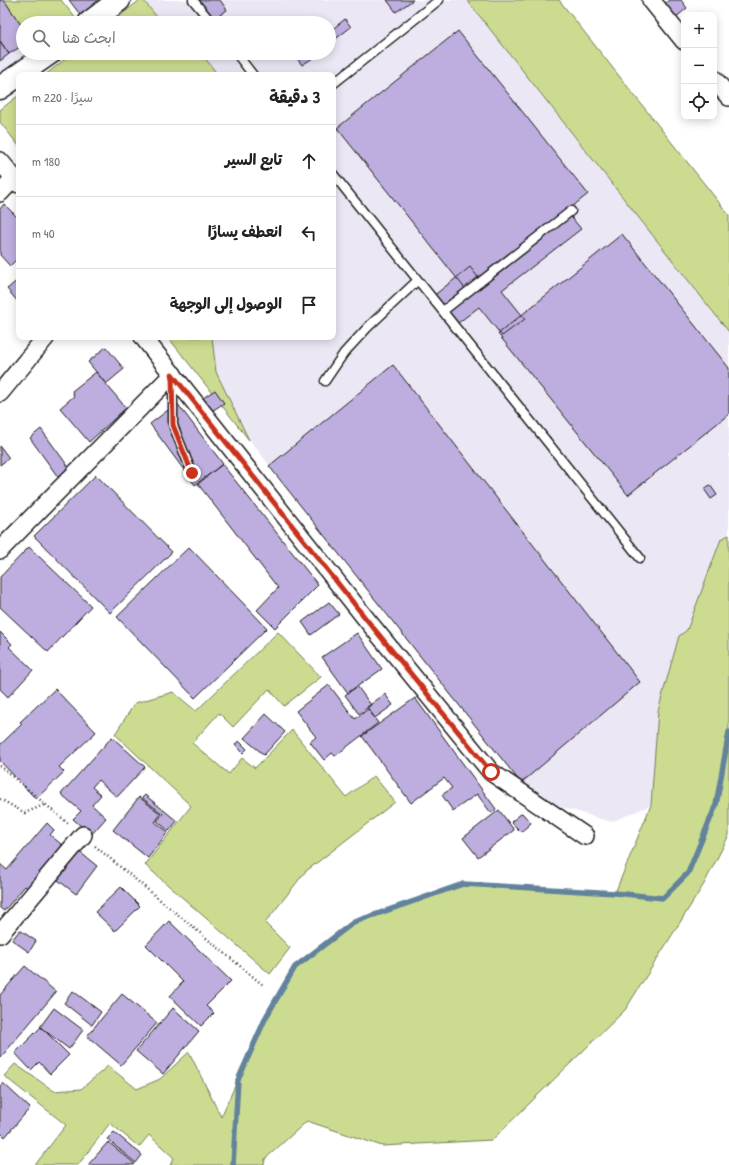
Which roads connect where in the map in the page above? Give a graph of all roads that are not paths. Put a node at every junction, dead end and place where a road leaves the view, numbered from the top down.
1 (119, 0) edge
2 (193, 0) edge
3 (438, 0) edge
4 (651, 0) edge
5 (98, 16) edge
6 (206, 16) edge
7 (681, 37) edge
8 (40, 60) edge
9 (241, 60) edge
10 (23, 72) edge
11 (251, 72) edge
12 (16, 77) edge
13 (336, 82) edge
14 (717, 83) edge
15 (0, 88) edge
16 (729, 97) edge
17 (0, 161) edge
18 (336, 178) edge
19 (16, 181) edge
20 (0, 193) edge
21 (571, 211) dead end
22 (418, 280) junction
23 (443, 311) junction
24 (44, 340) edge
25 (146, 340) edge
26 (172, 374) junction
27 (325, 380) dead end
28 (0, 393) edge
29 (192, 473) dead end
30 (0, 550) edge
31 (640, 558) dead end
32 (83, 835) road end
33 (585, 836) dead end
34 (0, 934) edge

1 - 5 street
2 - 6 lane
3 - 13 lane
4 - 7 street
8 - 10 street
9 - 11 lane
12 - 15 street
14 - 16 street
17 - 19 street
18 - 22 lane
19 - 20 street
21 - 23 lane
22 - 23 lane
22 - 27 lane
23 - 31 lane
24 - 28 street
25 - 26 street
26 - 29 lane
26 - 30 street
26 - 33 street
32 - 34 street

